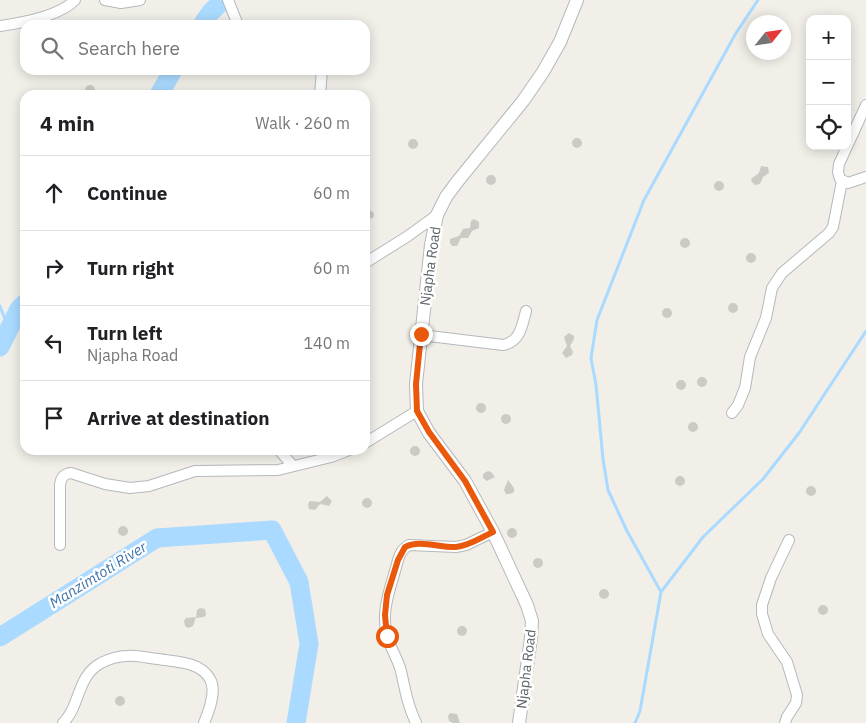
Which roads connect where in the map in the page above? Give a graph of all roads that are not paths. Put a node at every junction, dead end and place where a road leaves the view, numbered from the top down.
1 (75, 0) edge
2 (105, 0) edge
3 (140, 0) edge
4 (228, 0) edge
5 (577, 0) edge
6 (28, 20) edge
7 (236, 20) edge
8 (20, 23) edge
9 (0, 26) edge
10 (322, 75) edge
11 (320, 90) edge
12 (866, 105) edge
13 (866, 177) edge
14 (842, 180) junction
15 (437, 215) junction
16 (370, 260) edge
17 (526, 311) dead end
18 (421, 334) junction
19 (417, 411) junction
20 (732, 413) dead end
21 (370, 440) edge
22 (283, 455) edge
23 (336, 455) edge
24 (293, 466) junction
25 (493, 532) junction
26 (789, 540) dead end
27 (60, 545) dead end
28 (63, 723) edge
29 (204, 723) edge
30 (416, 723) edge
31 (519, 723) edge
32 (785, 723) edge

1 - 6 street
2 - 3 street
4 - 7 street
5 - 15 street, Njapha Road
8 - 9 street
10 - 11 street
12 - 14 street
13 - 14 street
14 - 20 street
15 - 16 street
15 - 18 street, Njapha Road
17 - 18 street
18 - 19 street, Njapha Road
19 - 21 street
19 - 25 street, Njapha Road
22 - 24 street
23 - 24 street
24 - 27 street
25 - 30 street
25 - 31 street, Njapha Road
26 - 32 street
28 - 29 street

